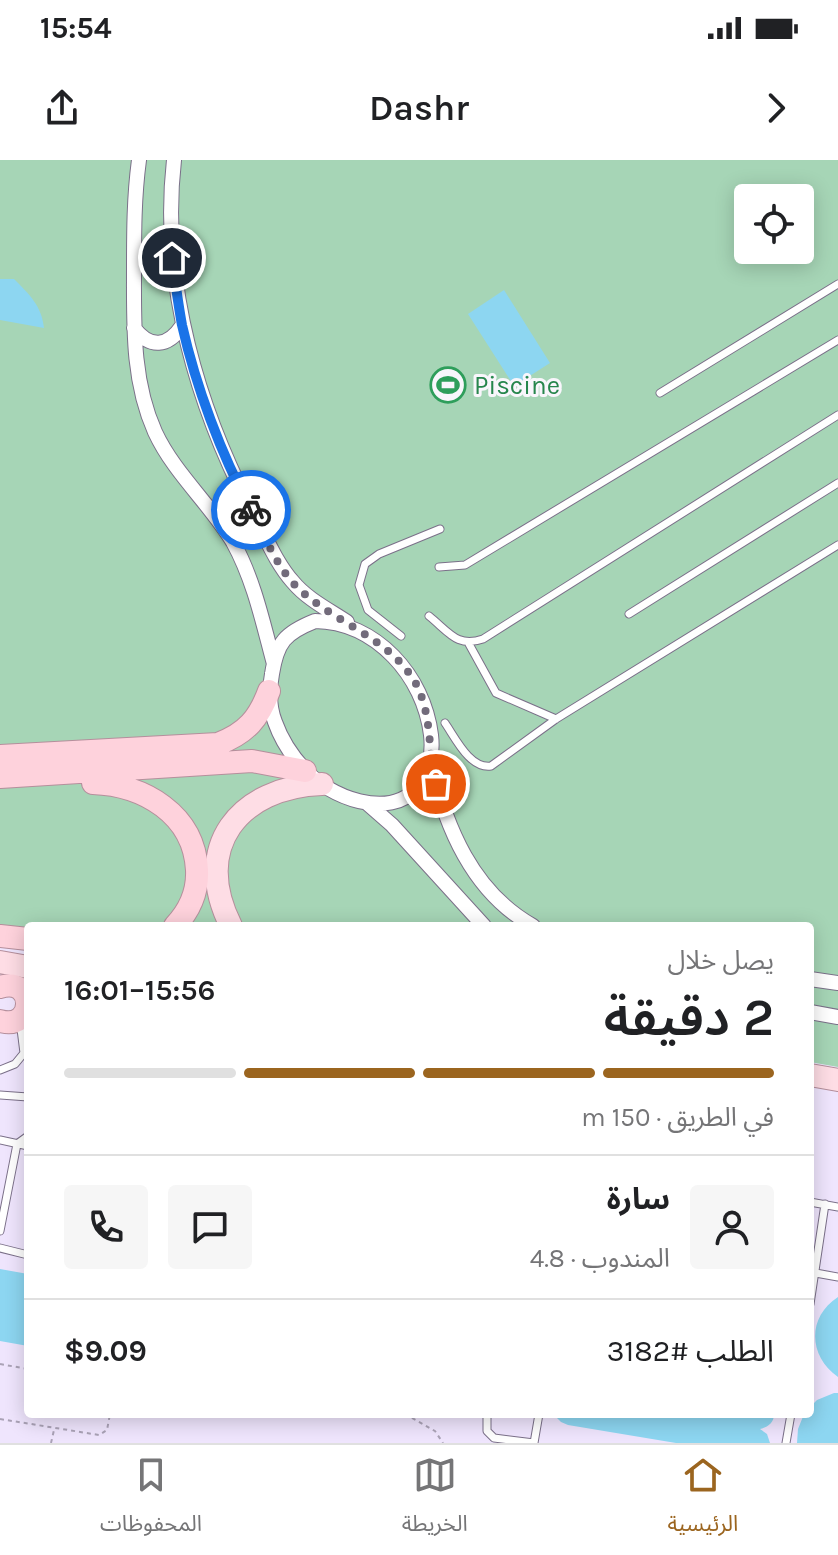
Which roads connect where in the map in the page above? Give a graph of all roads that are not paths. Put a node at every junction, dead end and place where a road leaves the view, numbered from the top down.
1 (139, 160) edge
2 (174, 160) edge
3 (838, 284) edge
4 (182, 326) junction
5 (134, 328) junction
6 (838, 340) edge
7 (660, 393) dead end
8 (838, 415) edge
9 (838, 483) edge
10 (440, 529) dead end
11 (838, 545) edge
12 (439, 567) dead end
13 (629, 614) dead end
14 (429, 616) dead end
15 (357, 630) junction
16 (401, 636) dead end
17 (469, 644) junction
18 (274, 664) junction
19 (269, 691) junction
20 (556, 719) junction
21 (445, 723) dead end
22 (0, 753) edge
23 (430, 761) junction
24 (0, 777) edge
25 (314, 777) junction
26 (0, 786) edge
27 (368, 804) junction
28 (178, 922) edge
29 (229, 922) edge
30 (480, 922) edge
31 (528, 922) edge
32 (0, 937) edge
33 (24, 940) edge
34 (0, 962) edge
35 (24, 966) edge
36 (814, 980) edge
37 (838, 983) edge
38 (0, 987) edge
39 (24, 994) edge
40 (814, 1013) edge
41 (19, 1014) edge
42 (838, 1017) edge
43 (0, 1070) edge
44 (814, 1076) edge
45 (814, 1081) edge
46 (838, 1081) edge
47 (0, 1095) edge
48 (24, 1097) edge
49 (24, 1139) edge
50 (0, 1140) edge
51 (17, 1144) junction
52 (24, 1145) edge
53 (814, 1203) edge
54 (825, 1204) junction
55 (838, 1207) edge
56 (0, 1231) edge
57 (0, 1248) edge
58 (24, 1254) edge
59 (814, 1267) edge
60 (814, 1273) edge
61 (838, 1277) edge
62 (487, 1418) edge
63 (538, 1418) edge
64 (790, 1418) edge
65 (534, 1443) edge
66 (786, 1443) edge

1 - 5 street
2 - 4 street
3 - 7 lane
4 - 5 street
4 - 15 street
5 - 18 street
6 - 12 lane
8 - 17 lane
9 - 13 lane
10 - 16 lane
11 - 20 lane
14 - 17 lane
15 - 18 street
15 - 23 street
17 - 20 lane
18 - 19 street
19 - 22 highway
19 - 25 street
20 - 21 lane
23 - 27 street
23 - 31 street
24 - 25 highway
25 - 27 street
25 - 29 main road
26 - 28 highway
27 - 30 street
32 - 33 highway
34 - 35 main road
36 - 37 street
38 - 39 highway
40 - 42 street
41 - 43 lane
44 - 46 main road
45 - 46 main road
47 - 48 lane
49 - 51 lane
50 - 51 lane
51 - 52 lane
51 - 56 lane
53 - 54 lane
54 - 55 lane
54 - 59 lane
57 - 58 lane
60 - 61 lane
62 - 65 lane
63 - 65 lane
64 - 66 lane

